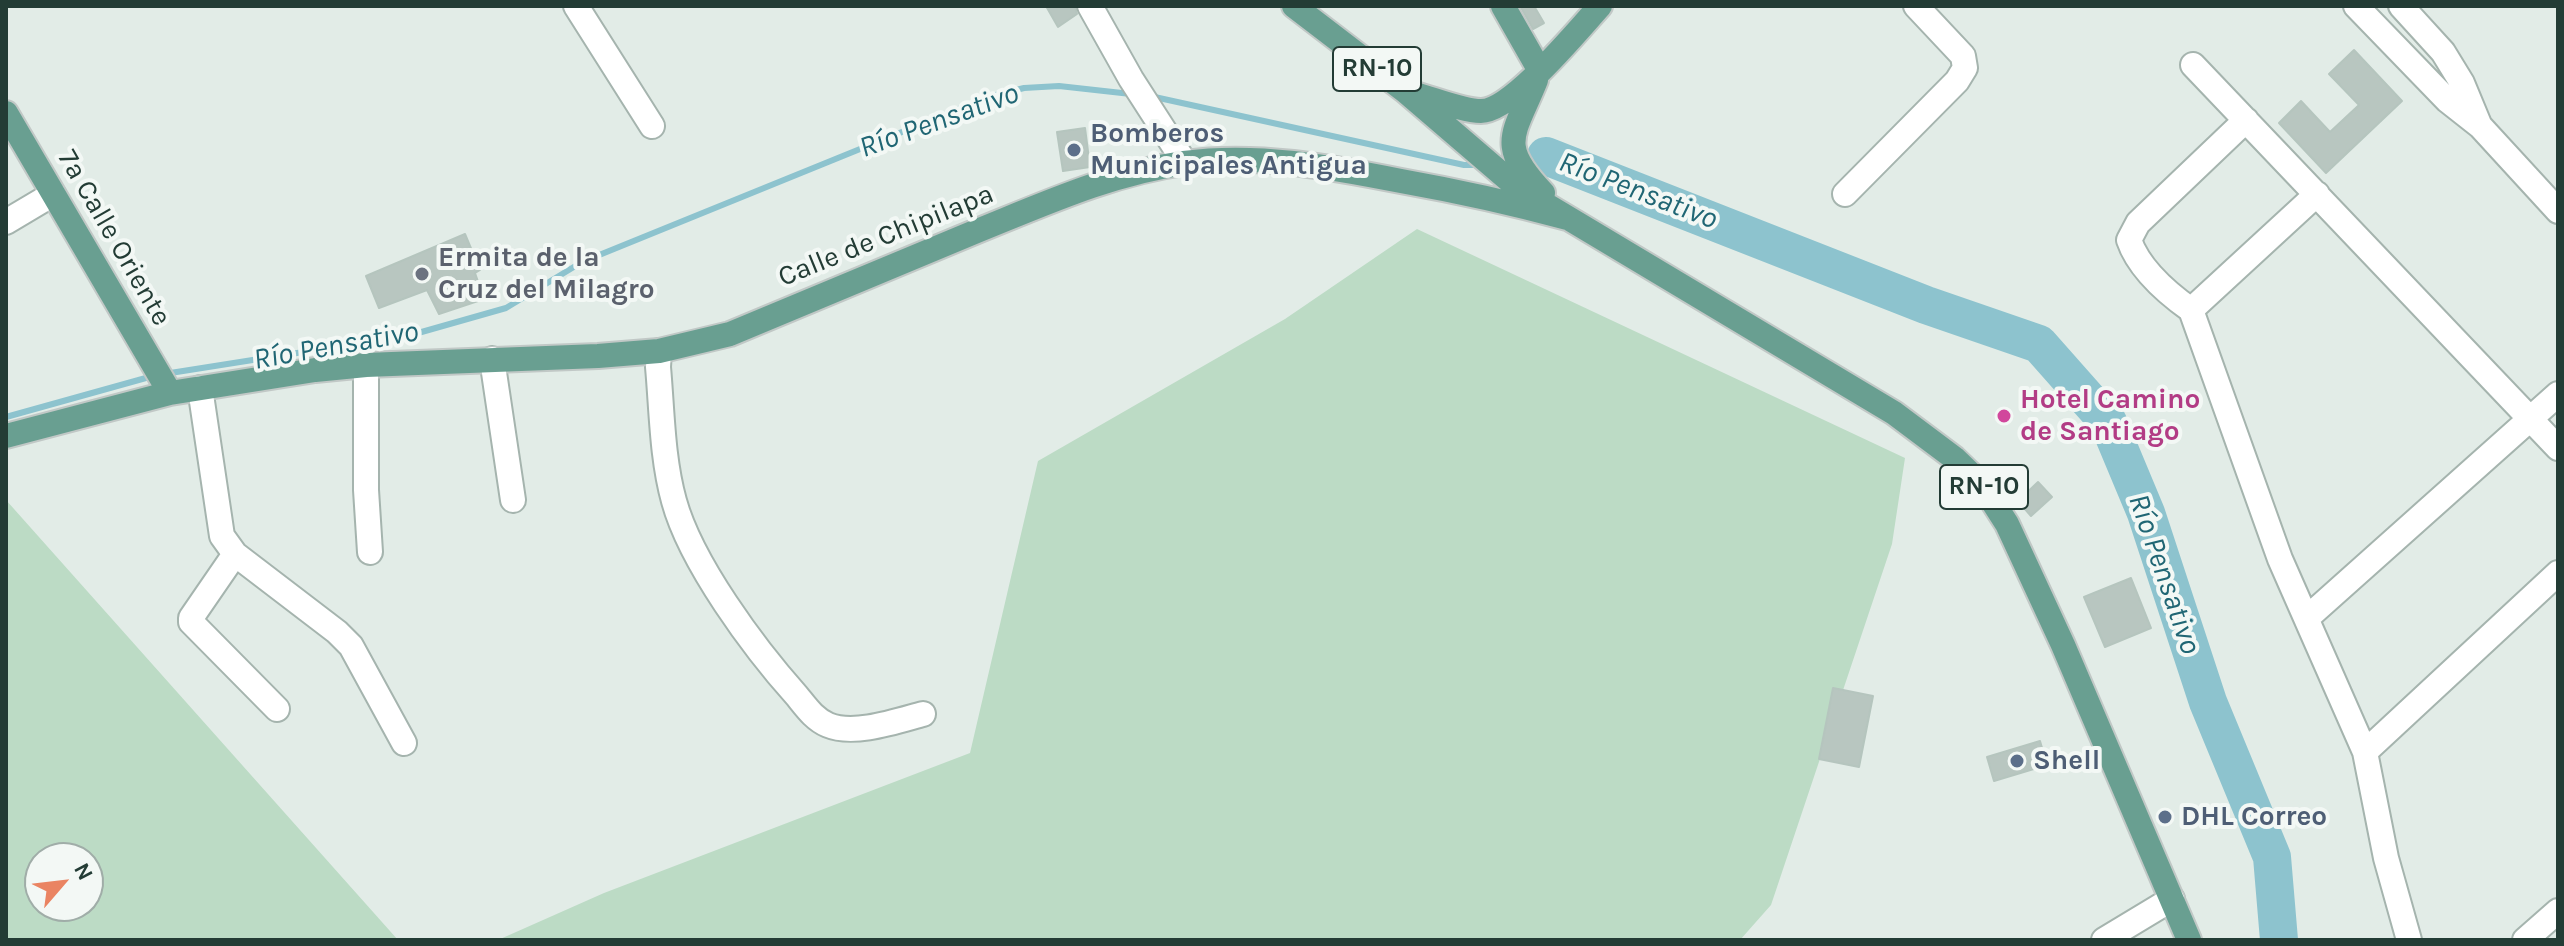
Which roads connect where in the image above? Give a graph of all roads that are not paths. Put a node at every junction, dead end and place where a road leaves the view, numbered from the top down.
1 (576, 6) edge
2 (1090, 6) edge
3 (1294, 6) edge
4 (1503, 6) edge
5 (1600, 6) edge
6 (1916, 6) edge
7 (2356, 6) edge
8 (2401, 6) edge
9 (2193, 65) dead end
10 (1540, 71) junction
11 (1405, 91) junction
12 (6, 113) edge
13 (2246, 120) junction
14 (652, 126) dead end
15 (2480, 126) junction
16 (1185, 163) junction
17 (53, 194) junction
18 (1845, 194) dead end
19 (2317, 194) junction
20 (2558, 211) edge
21 (1567, 218) junction
22 (6, 222) edge
23 (2191, 310) junction
24 (659, 351) junction
25 (492, 359) junction
26 (366, 365) junction
27 (166, 386) junction
28 (211, 386) junction
29 (2558, 394) edge
30 (2530, 418) junction
31 (6, 436) edge
32 (2558, 448) edge
33 (513, 500) dead end
34 (370, 552) dead end
35 (235, 554) junction
36 (2558, 573) edge
37 (2307, 618) junction
38 (277, 709) dead end
39 (923, 714) dead end
40 (404, 743) dead end
41 (2365, 752) junction
42 (2172, 899) junction
43 (2555, 920) edge
44 (2104, 940) edge
45 (2189, 940) edge
46 (2409, 940) edge
47 (2525, 940) edge

1 - 14 street
2 - 16 street
3 - 11 main road, RN-10
4 - 10 main road
5 - 10 main road
6 - 18 street
7 - 15 street
8 - 15 street
9 - 13 street
10 - 11 main road
10 - 21 main road, RN-10
11 - 21 main road, RN-10
12 - 17 main road, 7a Calle Oriente
13 - 19 street
13 - 23 street
15 - 20 street
16 - 21 main road, Calle de Chipilapa / RN-10
16 - 24 main road, Calle de Chipilapa / RN-10
17 - 22 street
17 - 27 main road, 7a Calle Oriente
19 - 23 street
19 - 30 street
21 - 42 main road, RN-10
23 - 37 street
24 - 25 main road, Calle de Chipilapa / RN-10
24 - 39 street
25 - 26 main road, Calle de Chipilapa / RN-10
25 - 33 street
26 - 28 main road, Calle de Chipilapa / RN-10
26 - 34 street
27 - 28 main road, Calle de Chipilapa / RN-10
27 - 31 main road, Calle de Chipilapa / RN-10
28 - 35 street
29 - 30 street
30 - 32 street
30 - 37 street
35 - 38 street
35 - 40 street
36 - 41 street
37 - 41 street
41 - 46 street
42 - 44 street
42 - 45 main road, RN-10
43 - 47 street

